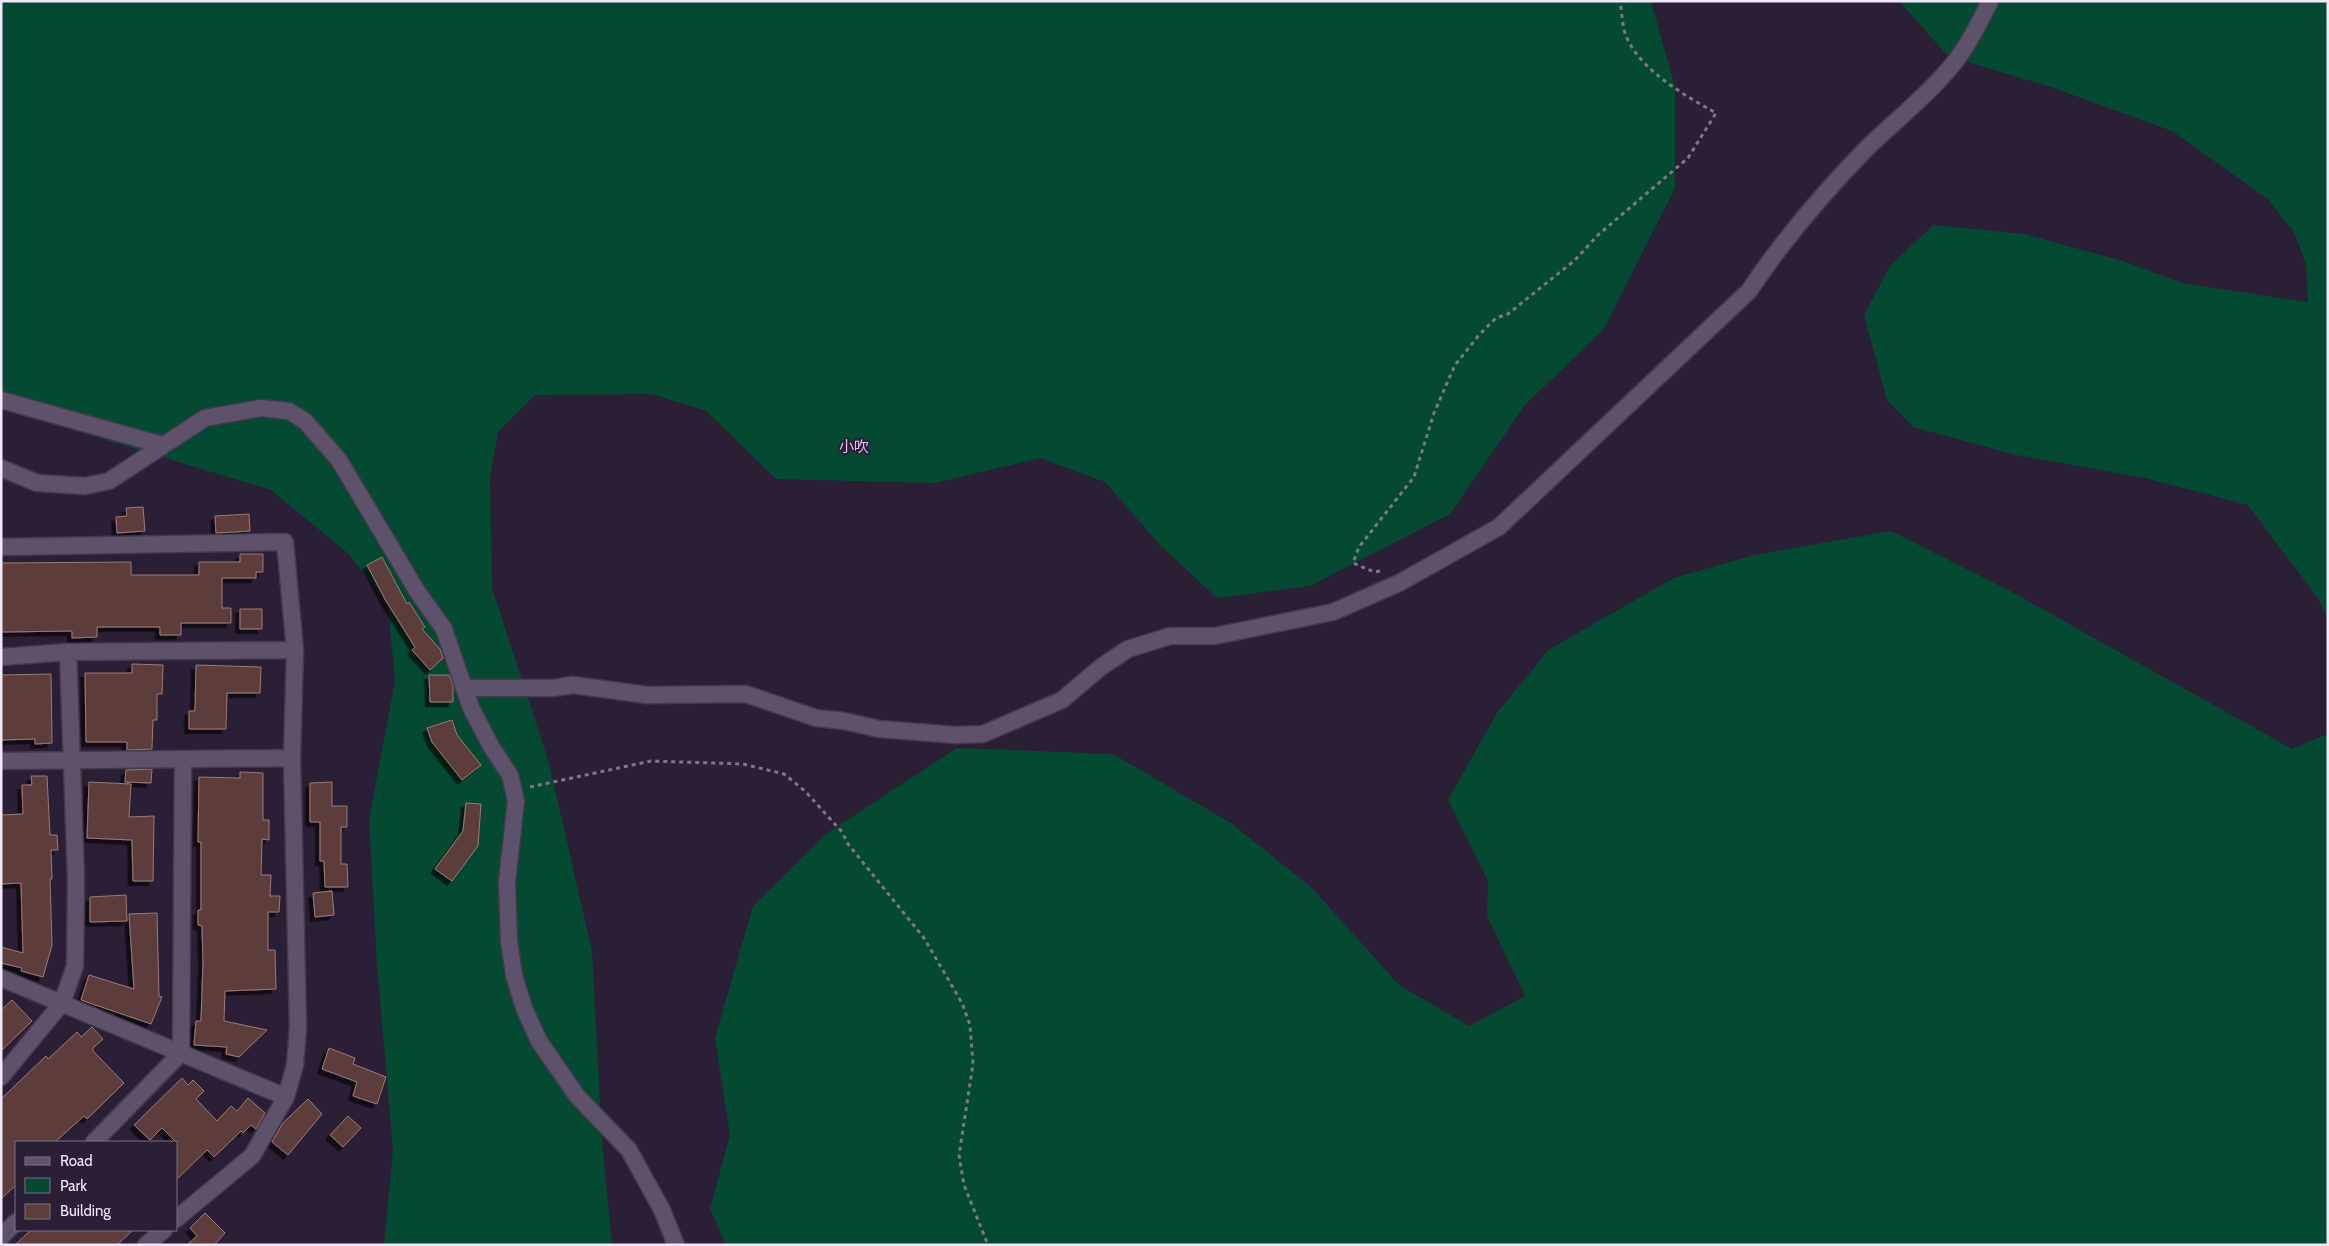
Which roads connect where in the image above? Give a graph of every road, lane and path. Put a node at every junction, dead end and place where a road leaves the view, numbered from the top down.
1 (1620, 1) edge
2 (1990, 1) edge
3 (1, 400) edge
4 (162, 445) junction
5 (1, 468) edge
6 (1, 547) edge
7 (1383, 570) dead end
8 (295, 650) junction
9 (68, 652) junction
10 (1, 657) edge
11 (464, 688) junction
12 (292, 758) junction
13 (183, 759) junction
14 (70, 760) junction
15 (1, 761) edge
16 (514, 791) junction
17 (1, 978) edge
18 (62, 1002) junction
19 (181, 1053) junction
20 (1, 1077) edge
21 (286, 1097) junction
22 (95, 1141) edge
23 (178, 1218) edge
24 (15, 1223) edge
25 (163, 1231) edge
26 (1, 1237) edge
27 (146, 1245) edge
28 (676, 1245) edge
29 (988, 1245) edge

1 - 7 path
2 - 11 street
3 - 4 street
4 - 5 street
4 - 11 street
6 - 8 street
8 - 9 street
8 - 12 street
9 - 10 street
9 - 14 street
11 - 16 street
12 - 13 street
12 - 21 street
13 - 14 street
13 - 19 street
14 - 15 street
14 - 18 street
16 - 28 street
16 - 29 path
17 - 18 street
18 - 19 street
18 - 20 street
19 - 21 street
19 - 22 street
21 - 23 street
24 - 26 street
25 - 27 street

